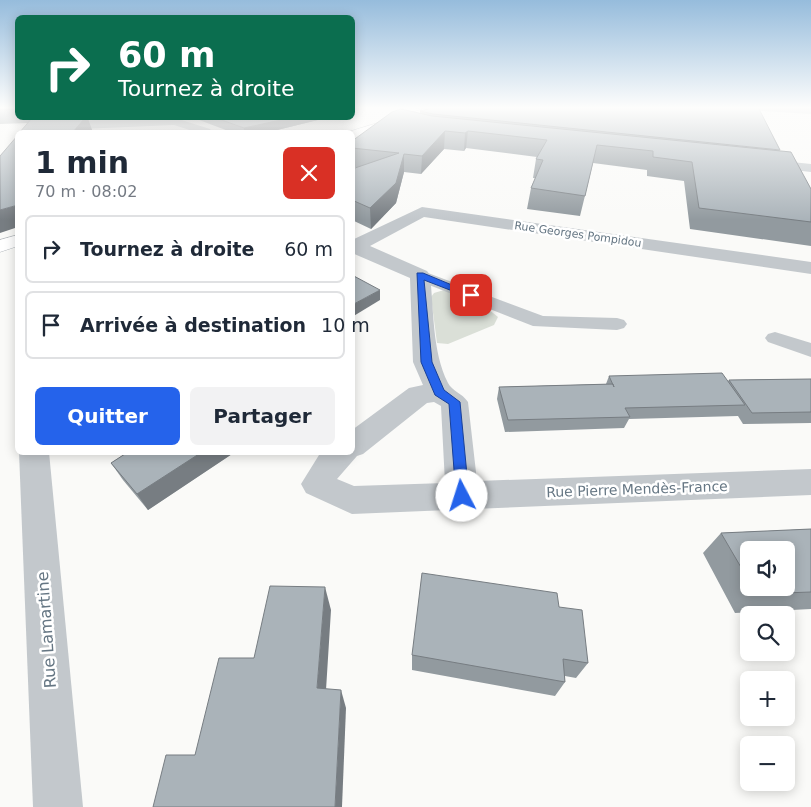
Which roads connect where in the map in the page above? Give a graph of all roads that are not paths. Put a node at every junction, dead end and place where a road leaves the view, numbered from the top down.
1 (753, 162) edge
2 (811, 168) edge
3 (15, 241) edge
4 (0, 246) edge
5 (355, 248) edge
6 (811, 268) edge
7 (420, 275) junction
8 (616, 324) dead end
9 (775, 338) dead end
10 (811, 350) edge
11 (439, 392) junction
12 (355, 444) edge
13 (34, 455) edge
14 (340, 455) edge
15 (811, 482) edge
16 (462, 496) junction
17 (58, 807) edge

1 - 2 street
3 - 4 main road
5 - 6 street, Rue Georges Pompidou
5 - 7 street
7 - 8 lane
7 - 11 street
9 - 10 lane
11 - 12 street
11 - 16 street
13 - 17 street, Rue Lamartine
14 - 16 street, Rue Pierre Mendès-France
15 - 16 street, Rue Pierre Mendès-France

